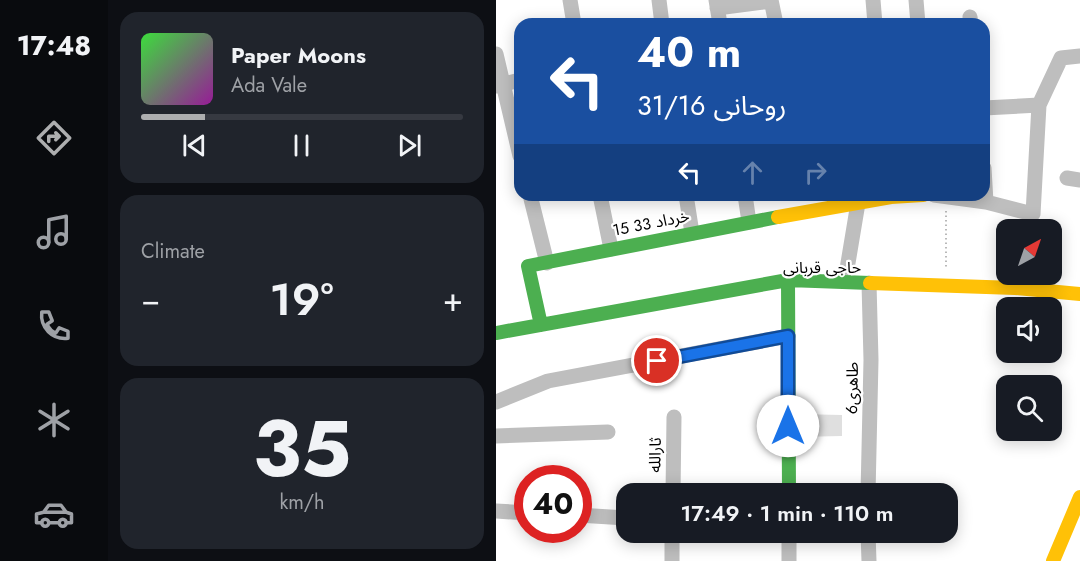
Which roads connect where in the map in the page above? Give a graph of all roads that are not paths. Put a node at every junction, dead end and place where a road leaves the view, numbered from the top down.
1 (570, 0) edge
2 (659, 0) edge
3 (873, 0) edge
4 (916, 0) edge
5 (771, 1) edge
6 (717, 4) edge
7 (573, 18) edge
8 (661, 18) edge
9 (775, 18) edge
10 (874, 18) edge
11 (918, 18) edge
12 (496, 54) edge
13 (1080, 56) edge
14 (514, 81) edge
15 (499, 85) edge
16 (1039, 105) junction
17 (990, 108) edge
18 (514, 136) edge
19 (532, 201) edge
20 (601, 201) edge
21 (687, 201) edge
22 (746, 201) edge
23 (867, 201) edge
24 (978, 201) edge
25 (819, 202) edge
26 (986, 202) joint
27 (858, 203) junction
28 (749, 222) junction
29 (692, 233) junction
30 (611, 249) junction
31 (547, 262) junction
32 (788, 280) junction
33 (845, 281) junction
34 (869, 283) junction
35 (1080, 294) edge
36 (541, 325) junction
37 (496, 333) edge
38 (788, 336) junction
39 (496, 402) edge
40 (674, 417) dead end
41 (608, 432) dead end
42 (496, 436) edge
43 (673, 483) edge
44 (789, 483) edge
45 (868, 483) edge
46 (1080, 497) edge
47 (496, 511) edge
48 (514, 512) edge
49 (592, 516) edge
50 (616, 517) edge
51 (1062, 536) junction
52 (672, 543) edge
53 (789, 543) edge
54 (868, 543) edge
55 (1068, 555) dead end
56 (672, 561) edge
57 (789, 561) edge
58 (869, 561) edge
59 (1054, 561) edge

1 - 7 street
2 - 8 street
3 - 10 street
4 - 11 street
5 - 6 street
5 - 9 street
12 - 15 street
13 - 16 street
14 - 15 street
15 - 18 street
16 - 17 street
16 - 26 street
19 - 31 street
20 - 30 street
21 - 29 street
22 - 28 street
23 - 27 street, 15 خرداد 33
24 - 26 street
25 - 27 street, 15 خرداد 33
25 - 28 street, 15 خرداد 33
27 - 33 street
28 - 29 street, 15 خرداد 33
29 - 30 street, 15 خرداد 33
30 - 31 street, 15 خرداد 33
31 - 36 street, 15 خرداد 33
32 - 33 street, حاجی قربانی
32 - 36 street, حاجی قربانی
32 - 38 street
33 - 34 street, حاجی قربانی
34 - 35 street, حاجی قربانی
34 - 45 street, طاهری6
36 - 37 street, حاجی قربانی
38 - 39 street
38 - 44 street
40 - 43 street, ثارالله
41 - 42 street
46 - 51 street
47 - 48 street
49 - 50 street
51 - 55 street
51 - 59 street
52 - 56 street
53 - 57 street
54 - 58 street

